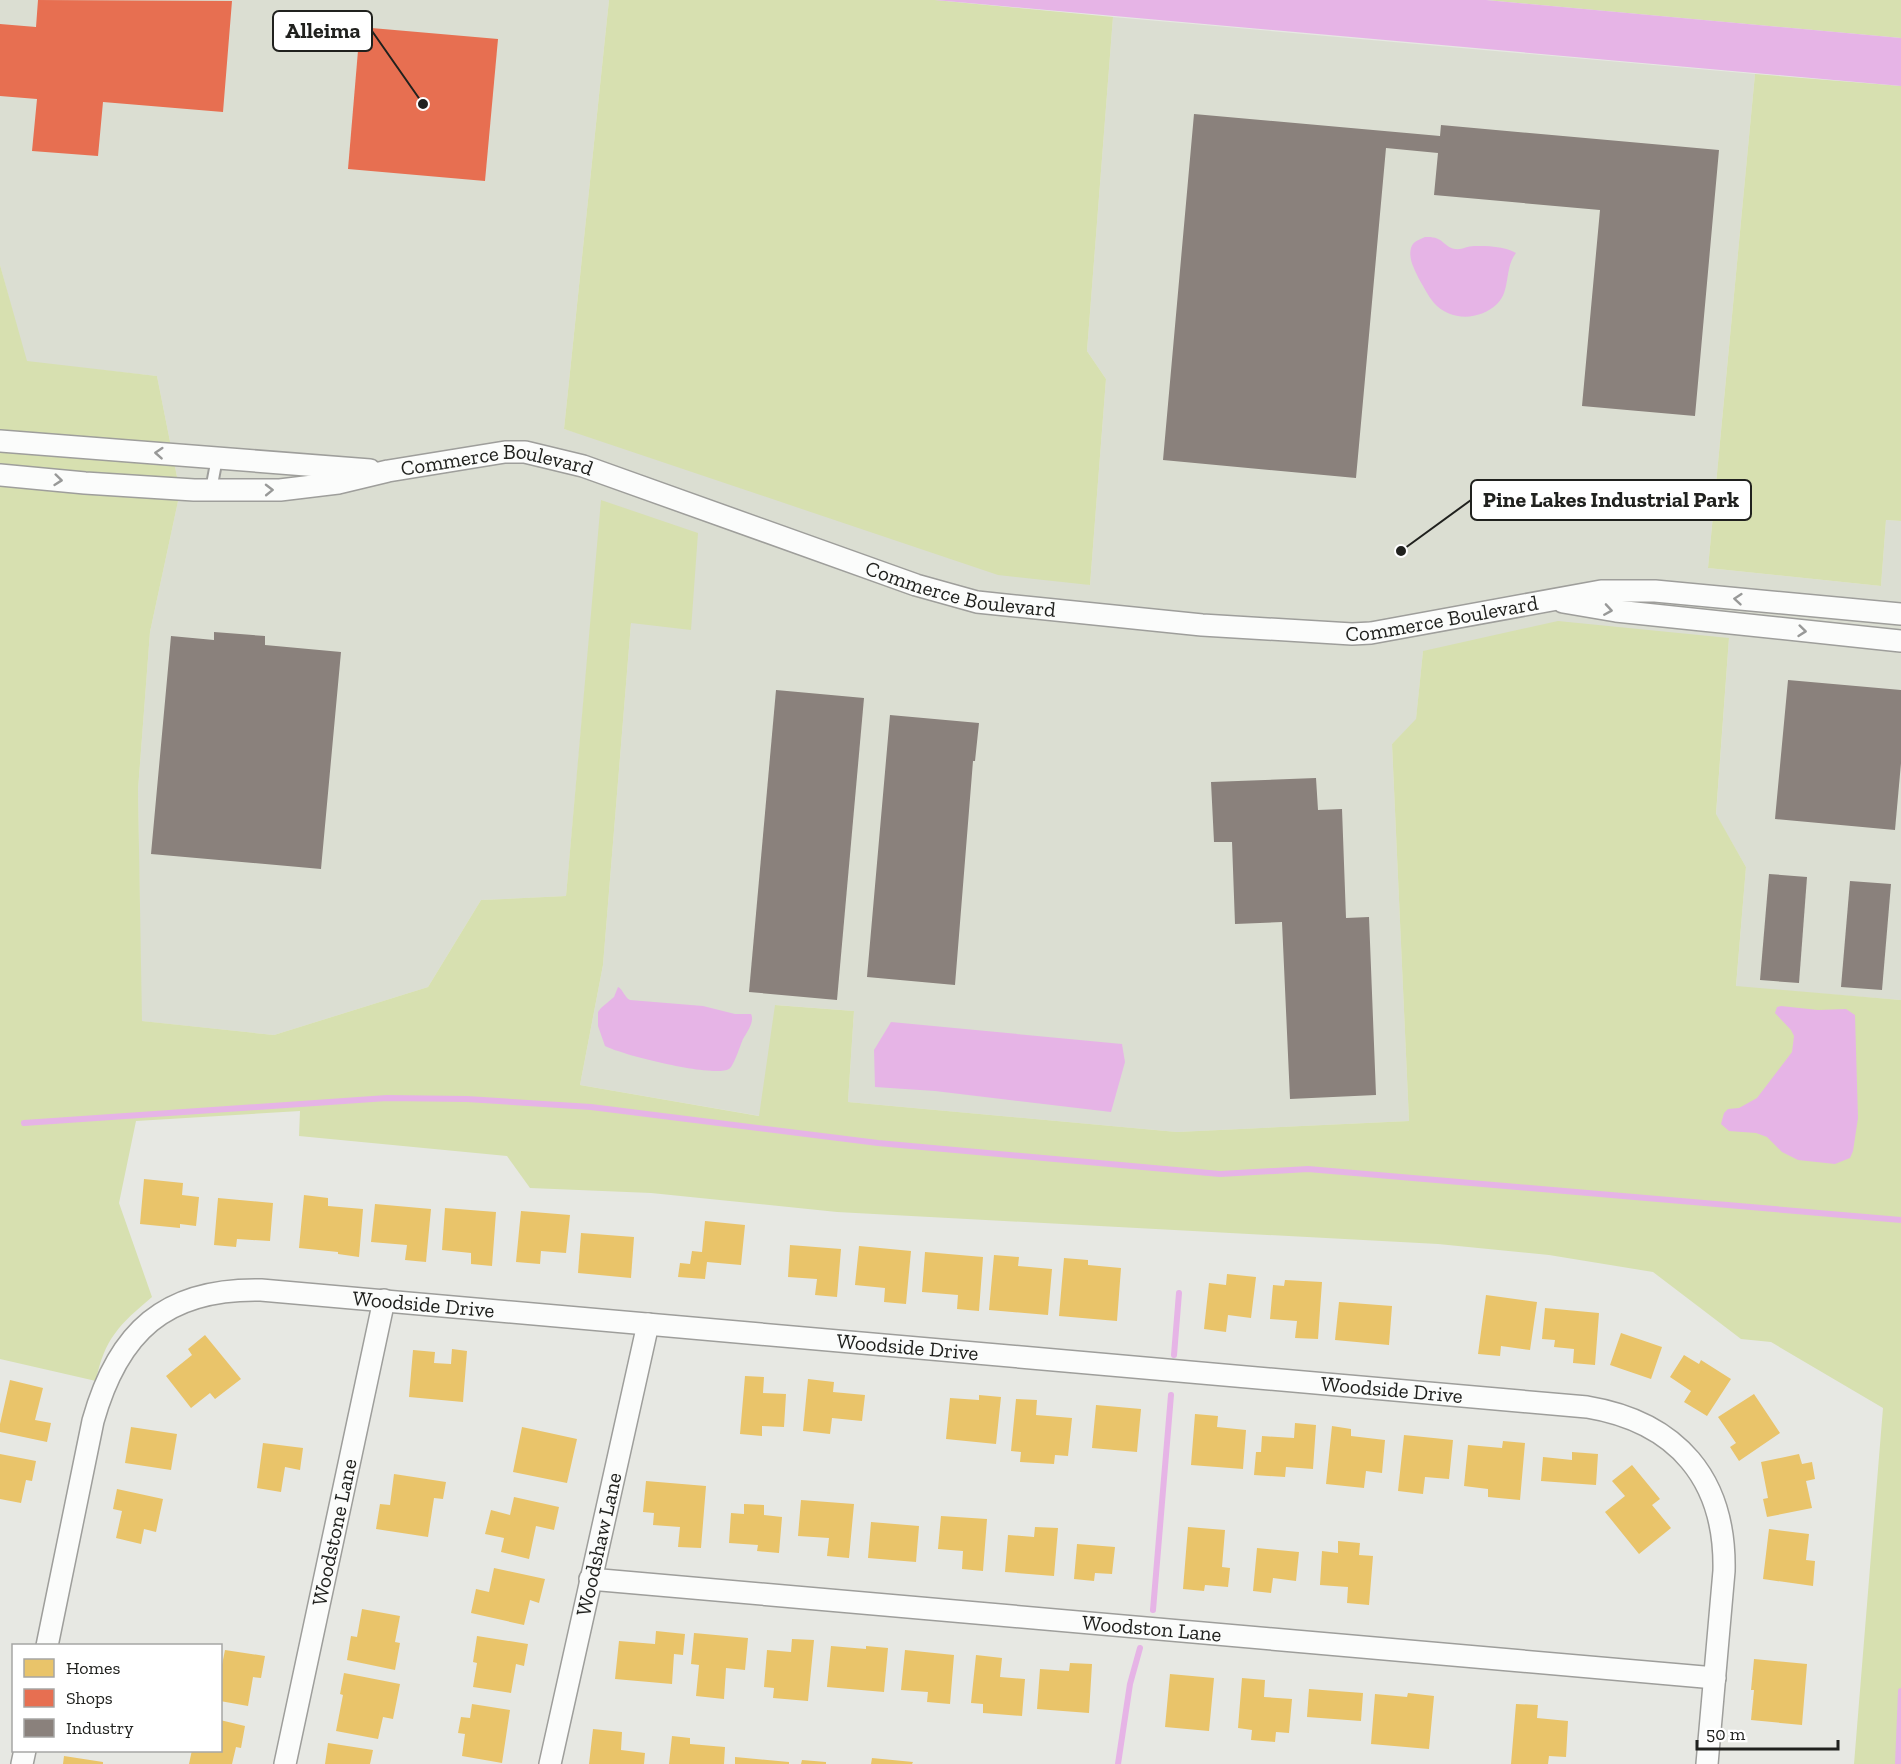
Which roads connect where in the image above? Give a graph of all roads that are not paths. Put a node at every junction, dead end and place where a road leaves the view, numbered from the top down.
1 (0, 441) edge
2 (217, 458) junction
3 (388, 471) junction
4 (0, 475) edge
5 (211, 490) junction
6 (1551, 600) junction
7 (1901, 614) edge
8 (1901, 640) edge
9 (384, 1300) junction
10 (648, 1324) junction
11 (590, 1579) junction
12 (47, 1644) edge
13 (1715, 1678) junction
14 (285, 1764) edge
15 (550, 1764) edge
16 (1707, 1764) edge

2 -> 1 street
2 - 3 street
2 - 5 lane
5 -> 3 street
3 - 6 street, Commerce Boulevard
4 -> 5 street
7 -> 6 street, Commerce Boulevard
6 -> 8 street, Commerce Boulevard
9 - 10 street, Woodside Drive
9 - 12 street, Woodside Drive
9 - 14 street, Woodstone Lane
10 - 11 street, Woodshaw Lane
10 - 13 street, Woodside Drive
11 - 13 street, Woodston Lane
11 - 15 street, Woodshaw Lane
13 - 16 street, Woodside Drive

